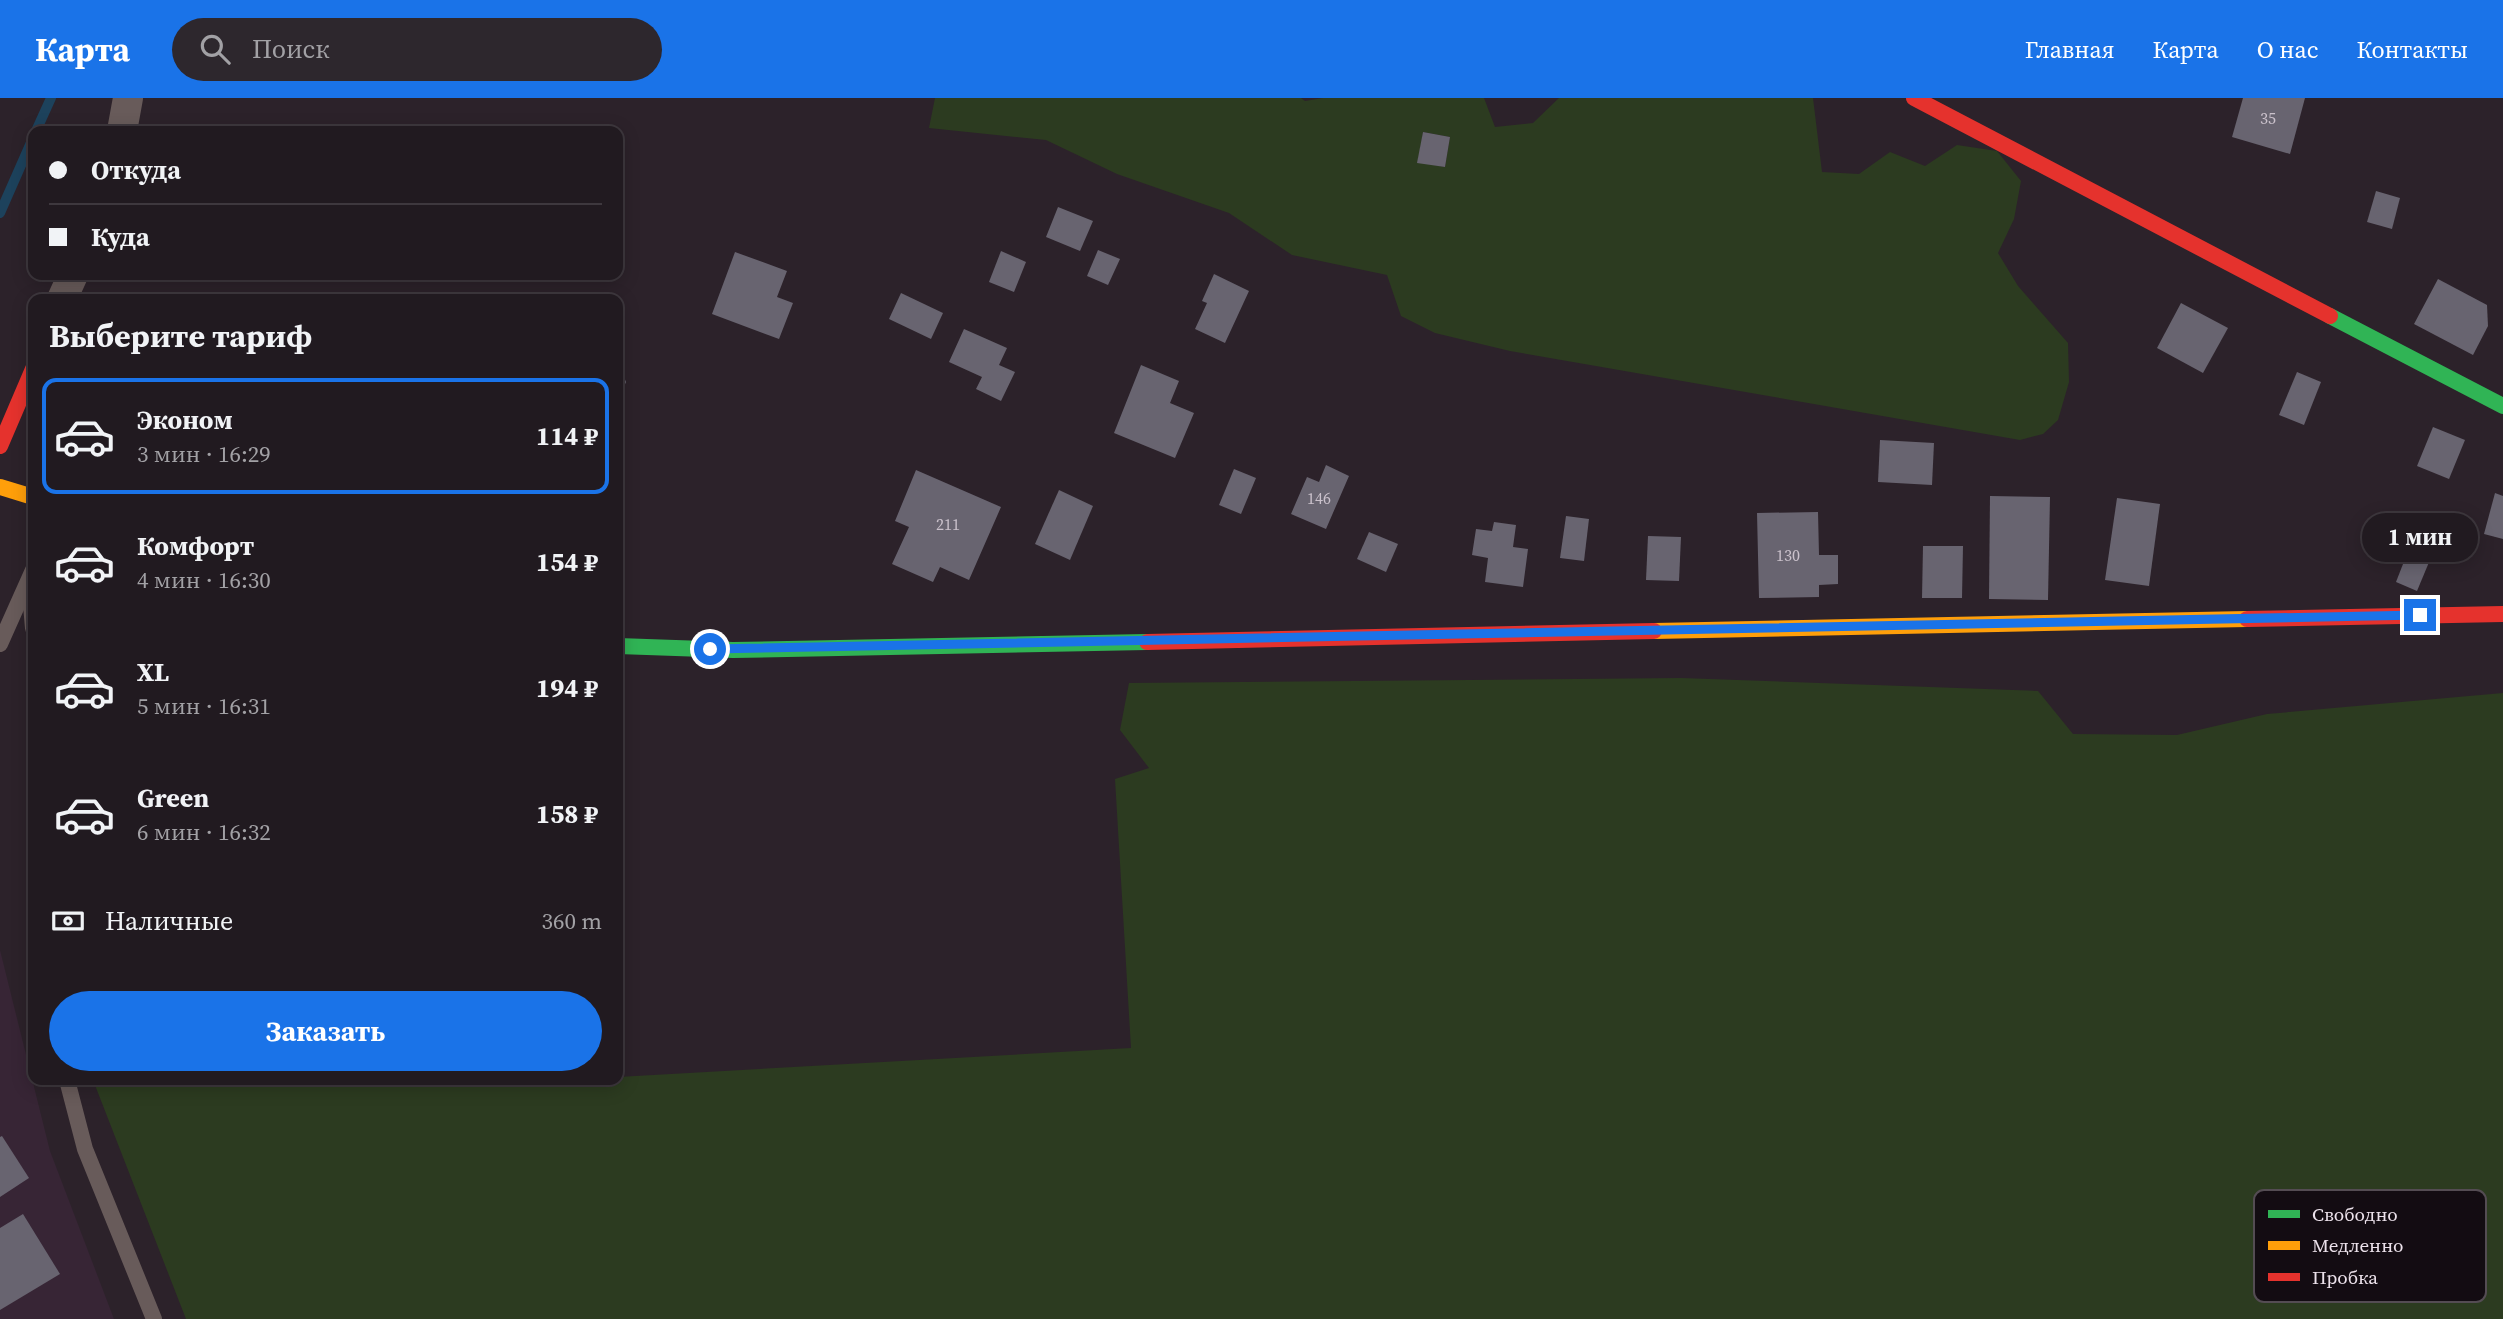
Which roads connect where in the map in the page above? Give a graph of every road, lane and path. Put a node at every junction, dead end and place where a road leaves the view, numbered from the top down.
1 (128, 98) edge
2 (1914, 98) edge
3 (123, 126) edge
4 (28, 381) edge
5 (2503, 406) edge
6 (0, 446) edge
7 (0, 487) edge
8 (28, 495) edge
9 (28, 582) edge
10 (2503, 614) edge
11 (0, 644) edge
12 (623, 646) edge
13 (68, 1085) edge
14 (154, 1319) edge

1 - 3 street
2 - 5 street
4 - 6 street
7 - 8 street
9 - 11 lane
10 - 12 street
13 - 14 lane

